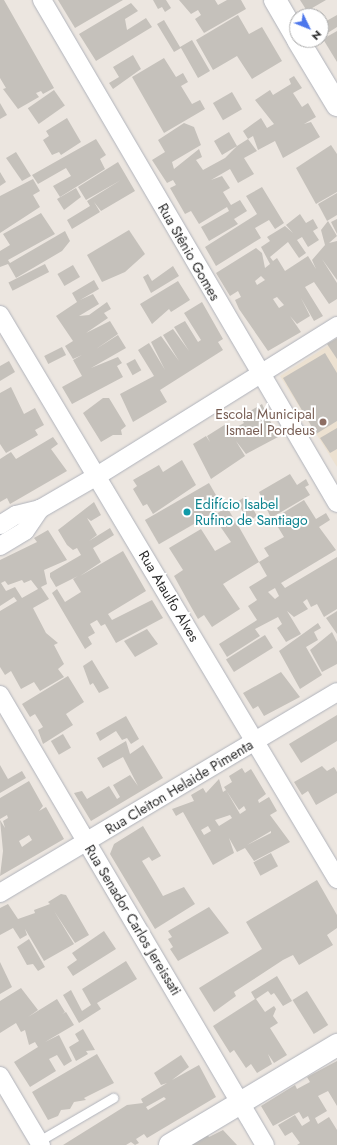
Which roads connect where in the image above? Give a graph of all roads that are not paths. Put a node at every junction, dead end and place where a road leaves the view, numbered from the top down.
1 (42, 0) edge
2 (275, 0) edge
3 (289, 24) edge
4 (303, 48) edge
5 (337, 105) edge
6 (0, 315) edge
7 (337, 326) edge
8 (259, 372) junction
9 (97, 476) junction
10 (337, 503) edge
11 (40, 509) junction
12 (0, 525) edge
13 (0, 546) edge
14 (337, 692) edge
15 (0, 695) edge
16 (256, 741) junction
17 (87, 843) junction
18 (337, 879) edge
19 (0, 893) edge
20 (337, 1045) edge
21 (0, 1076) edge
22 (113, 1098) dead end
23 (241, 1104) junction
24 (40, 1143) edge
25 (170, 1145) edge
26 (265, 1145) edge

1 - 8 street, Rua Stênio Gomes
2 - 3 street
4 - 5 street
6 - 9 street, Rua Ataulfo Alves
7 - 8 street
8 - 9 street
8 - 10 street, Rua Stênio Gomes
9 - 11 street
9 - 16 street, Rua Ataulfo Alves
11 - 12 street
11 - 13 street
14 - 16 street, Rua Cleiton Helaide Pimenta
15 - 17 street, Rua Senador Carlos Jereissati
16 - 17 street, Rua Cleiton Helaide Pimenta
16 - 18 street, Rua Ataulfo Alves
17 - 19 street, Rua Cleiton Helaide Pimenta
17 - 23 street, Rua Senador Carlos Jereissati
20 - 23 street
21 - 24 street
22 - 24 lane
23 - 25 street
23 - 26 street, Rua Senador Carlos Jereissati

